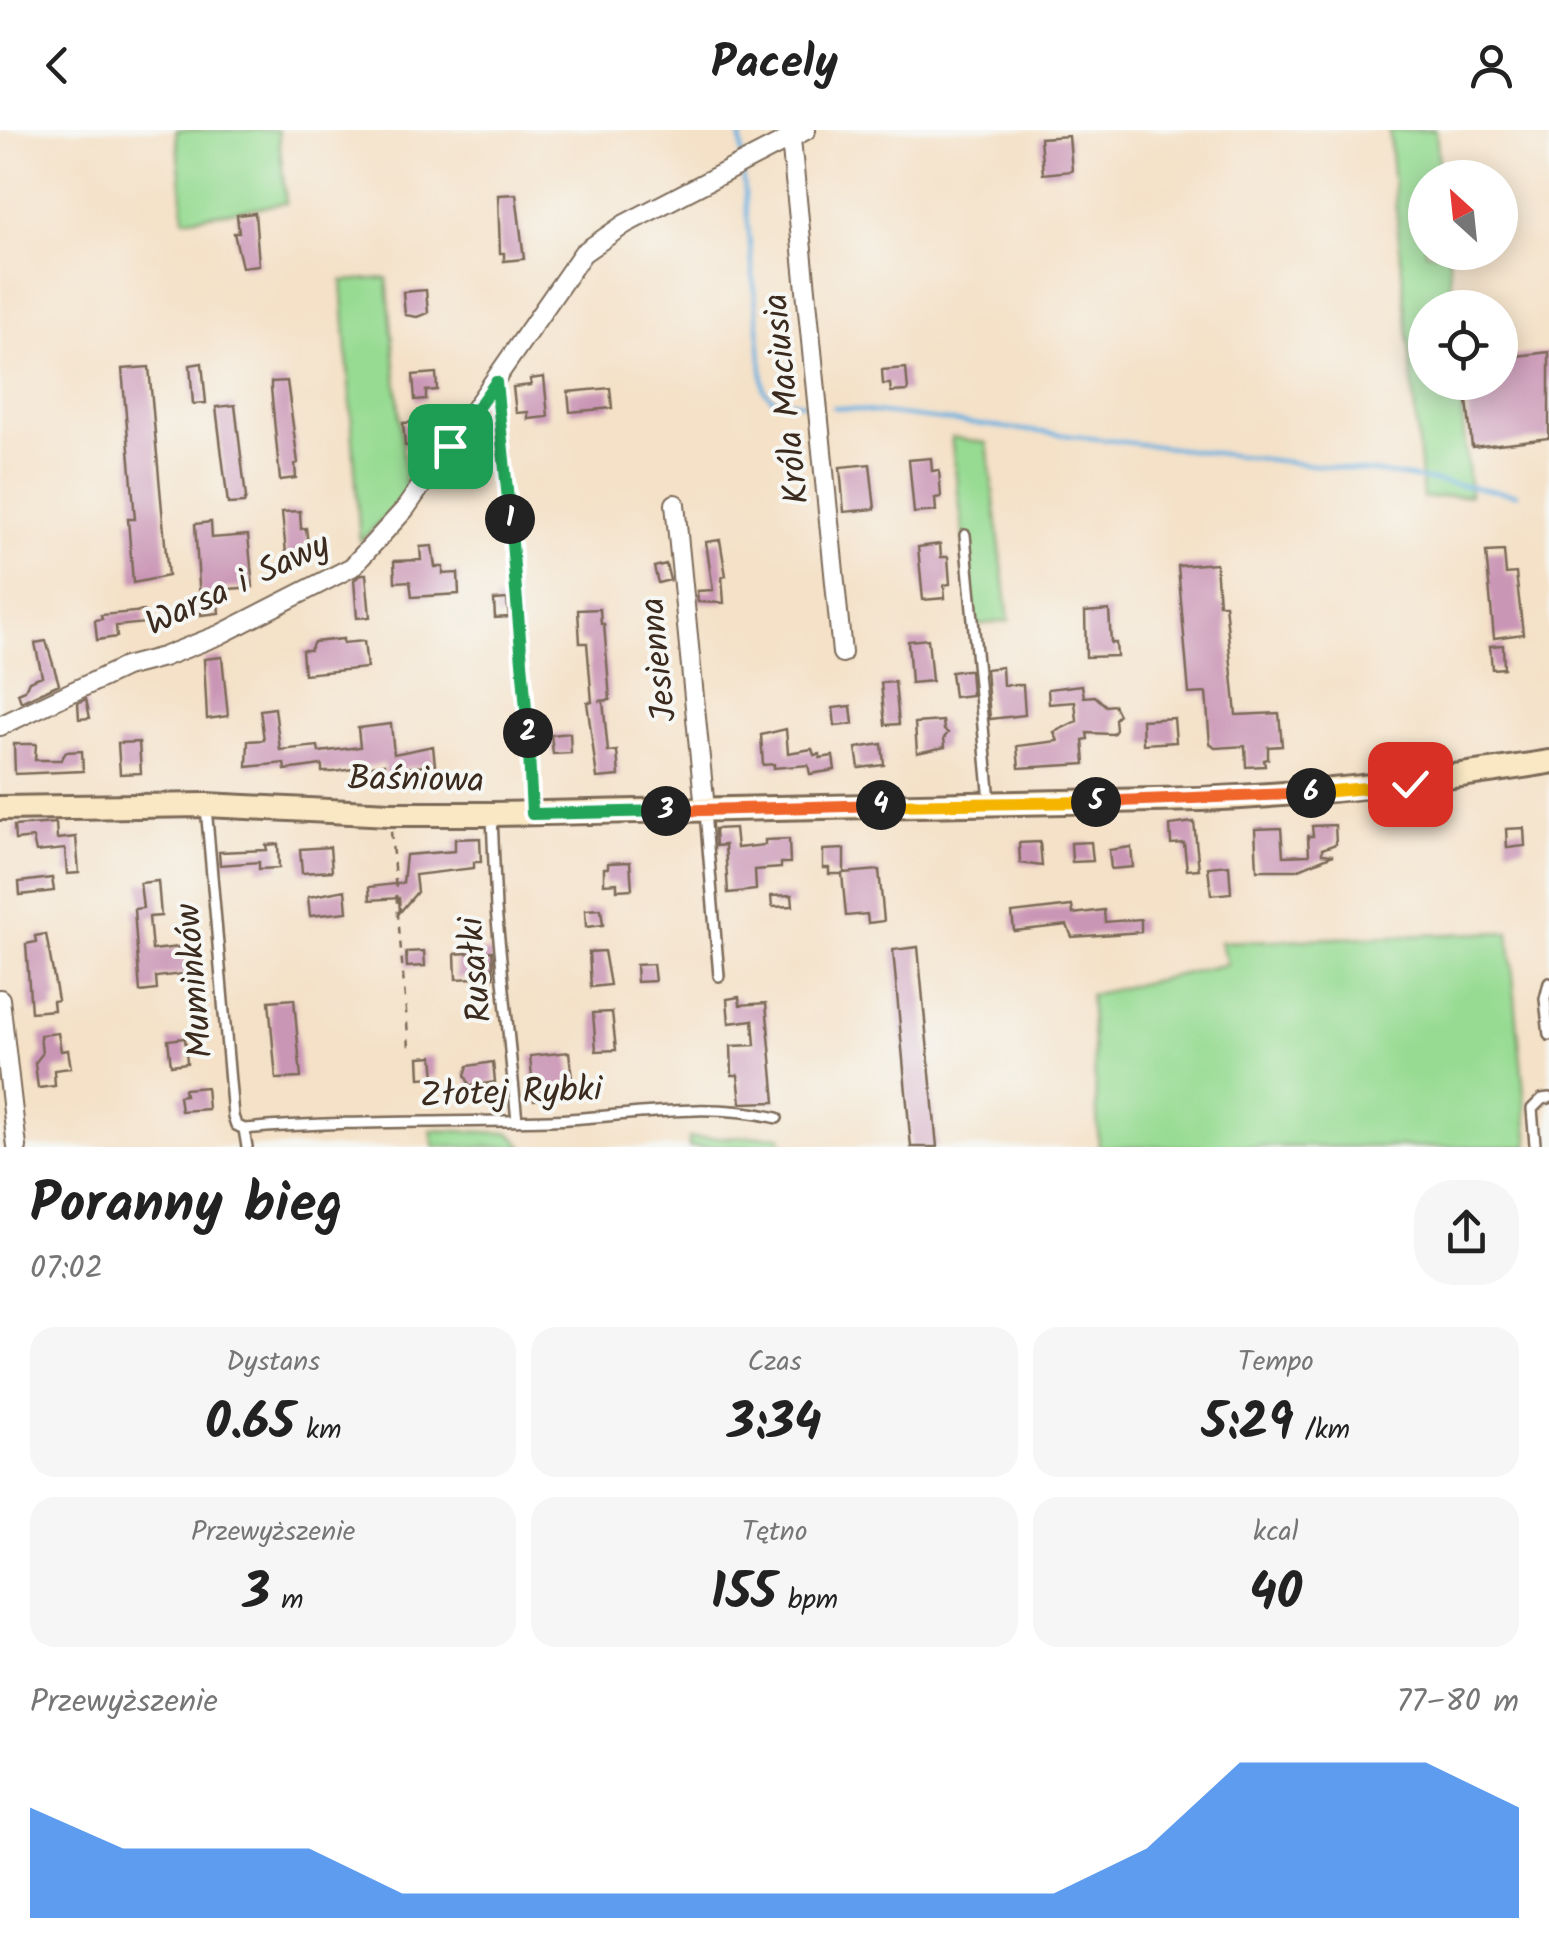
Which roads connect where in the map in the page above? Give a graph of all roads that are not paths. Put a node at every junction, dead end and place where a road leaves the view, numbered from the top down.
1 (799, 134) edge
2 (496, 382) junction
3 (675, 504) dead end
4 (965, 536) dead end
5 (842, 653) dead end
6 (0, 726) edge
7 (1549, 762) edge
8 (990, 804) junction
9 (206, 805) junction
10 (0, 808) edge
11 (705, 809) junction
12 (492, 814) junction
13 (532, 814) junction
14 (719, 976) dead end
15 (1549, 984) edge
16 (0, 1000) edge
17 (1549, 1035) edge
18 (1549, 1098) edge
19 (778, 1118) dead end
20 (517, 1121) junction
21 (244, 1128) junction
22 (1536, 1144) dead end
23 (17, 1147) edge
24 (247, 1147) edge

1 - 2 street, Warsa i Sawy
1 - 5 street, Króla Maciusia
2 - 6 street, Warsa i Sawy
2 - 13 lane
3 - 11 street, Jesienna
4 - 8 lane
7 - 8 main road, Baśniowa
8 - 11 main road, Baśniowa
9 - 10 main road, Baśniowa
9 - 12 main road, Baśniowa
9 - 21 lane, Muminków
11 - 13 main road, Baśniowa
11 - 14 lane
12 - 13 main road, Baśniowa
12 - 20 lane, Rusałki
15 - 17 lane
16 - 23 street
18 - 22 lane
19 - 20 lane, Złotej Rybki
20 - 21 lane, Złotej Rybki
21 - 24 lane, Muminków

